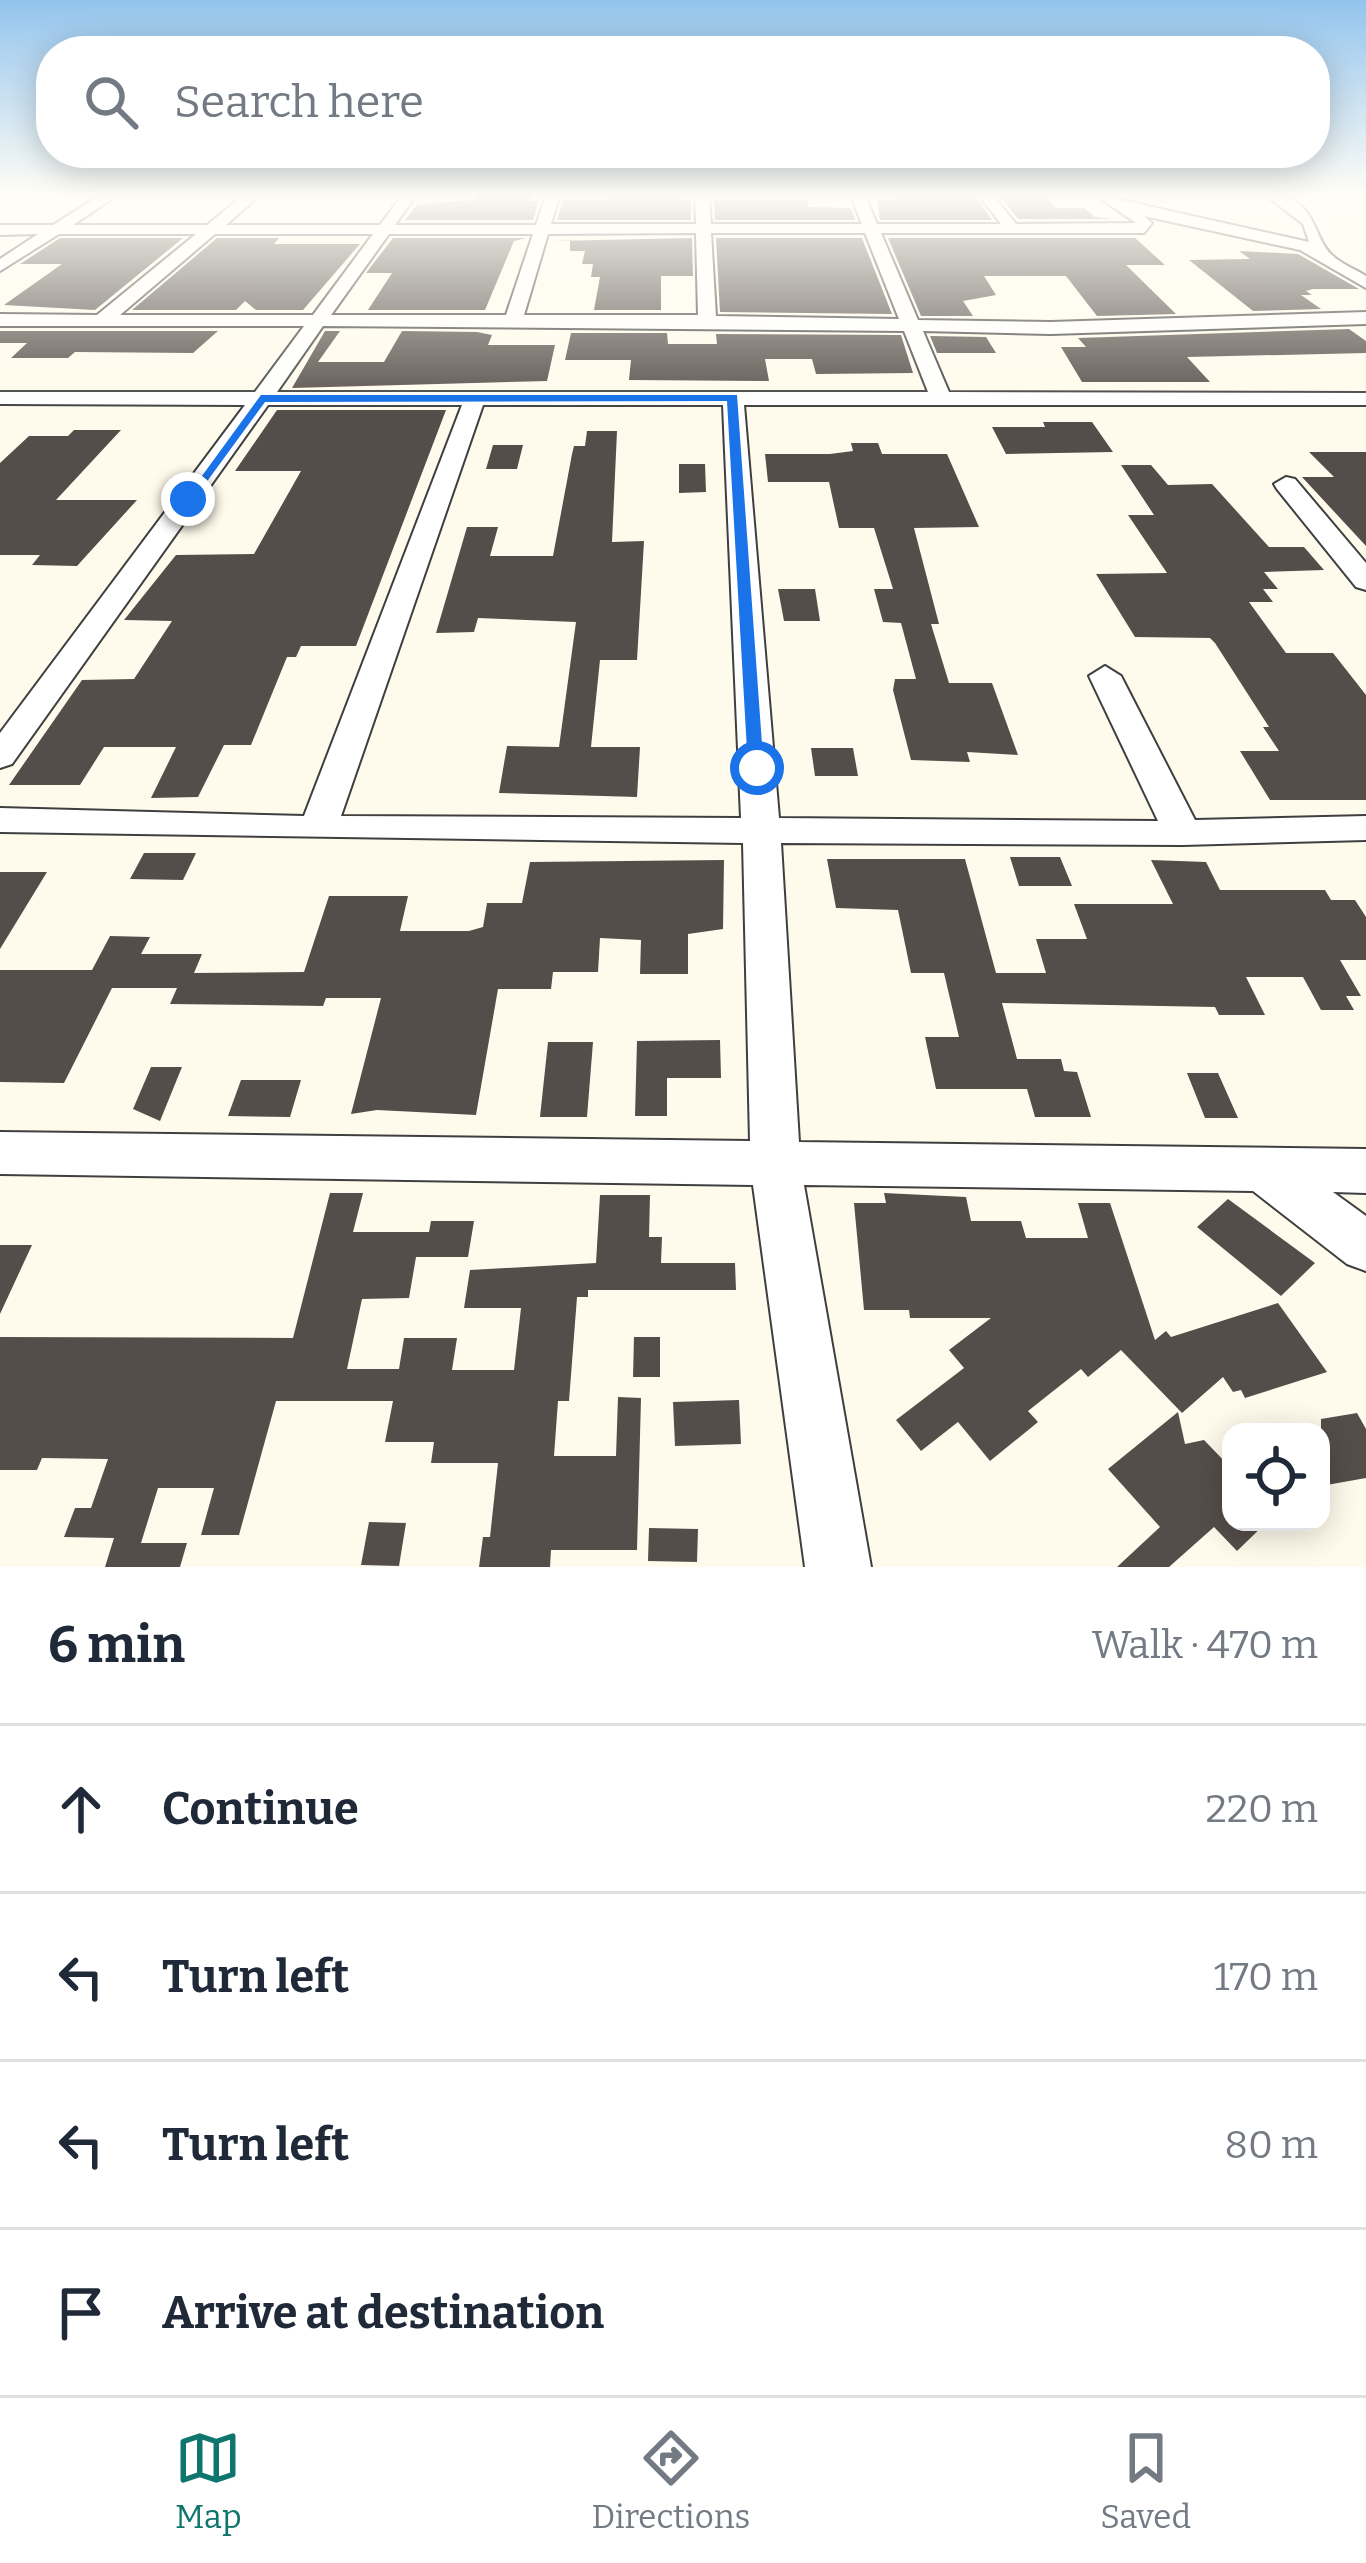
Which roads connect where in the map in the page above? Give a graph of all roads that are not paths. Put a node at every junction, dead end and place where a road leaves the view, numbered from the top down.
1 (169, 267) edge
2 (357, 267) edge
3 (532, 267) edge
4 (705, 267) edge
5 (886, 267) edge
6 (1366, 318) edge
7 (0, 320) edge
8 (102, 320) junction
9 (707, 321) junction
10 (317, 322) junction
11 (513, 322) junction
12 (910, 328) junction
13 (940, 396) junction
14 (476, 398) junction
15 (733, 398) junction
16 (261, 399) junction
17 (1366, 399) edge
18 (3, 401) edge
19 (1286, 484) dead end
20 (1366, 580) edge
21 (1105, 676) dead end
22 (0, 757) edge
23 (0, 820) edge
24 (318, 828) junction
25 (1366, 828) edge
26 (760, 829) junction
27 (1183, 833) junction
28 (0, 1153) edge
29 (775, 1160) junction
30 (1263, 1170) junction
31 (1366, 1171) edge
32 (1366, 1247) edge
33 (838, 1567) edge

1 - 8 street
2 - 10 street
3 - 11 street
4 - 9 street
5 - 12 street
6 - 12 street
7 - 8 street
8 - 10 street
9 - 11 street
9 - 12 street
10 - 11 street
10 - 16 street
12 - 13 street
13 - 15 street
13 - 17 street
14 - 15 street
14 - 16 street
14 - 24 street
15 - 26 street
16 - 18 street
16 - 22 street
19 - 20 street
21 - 27 street
23 - 24 street
24 - 26 street
25 - 27 street
26 - 27 street
26 - 29 street
28 - 29 street
29 - 30 street
29 - 33 street
30 - 31 street
30 - 32 street

